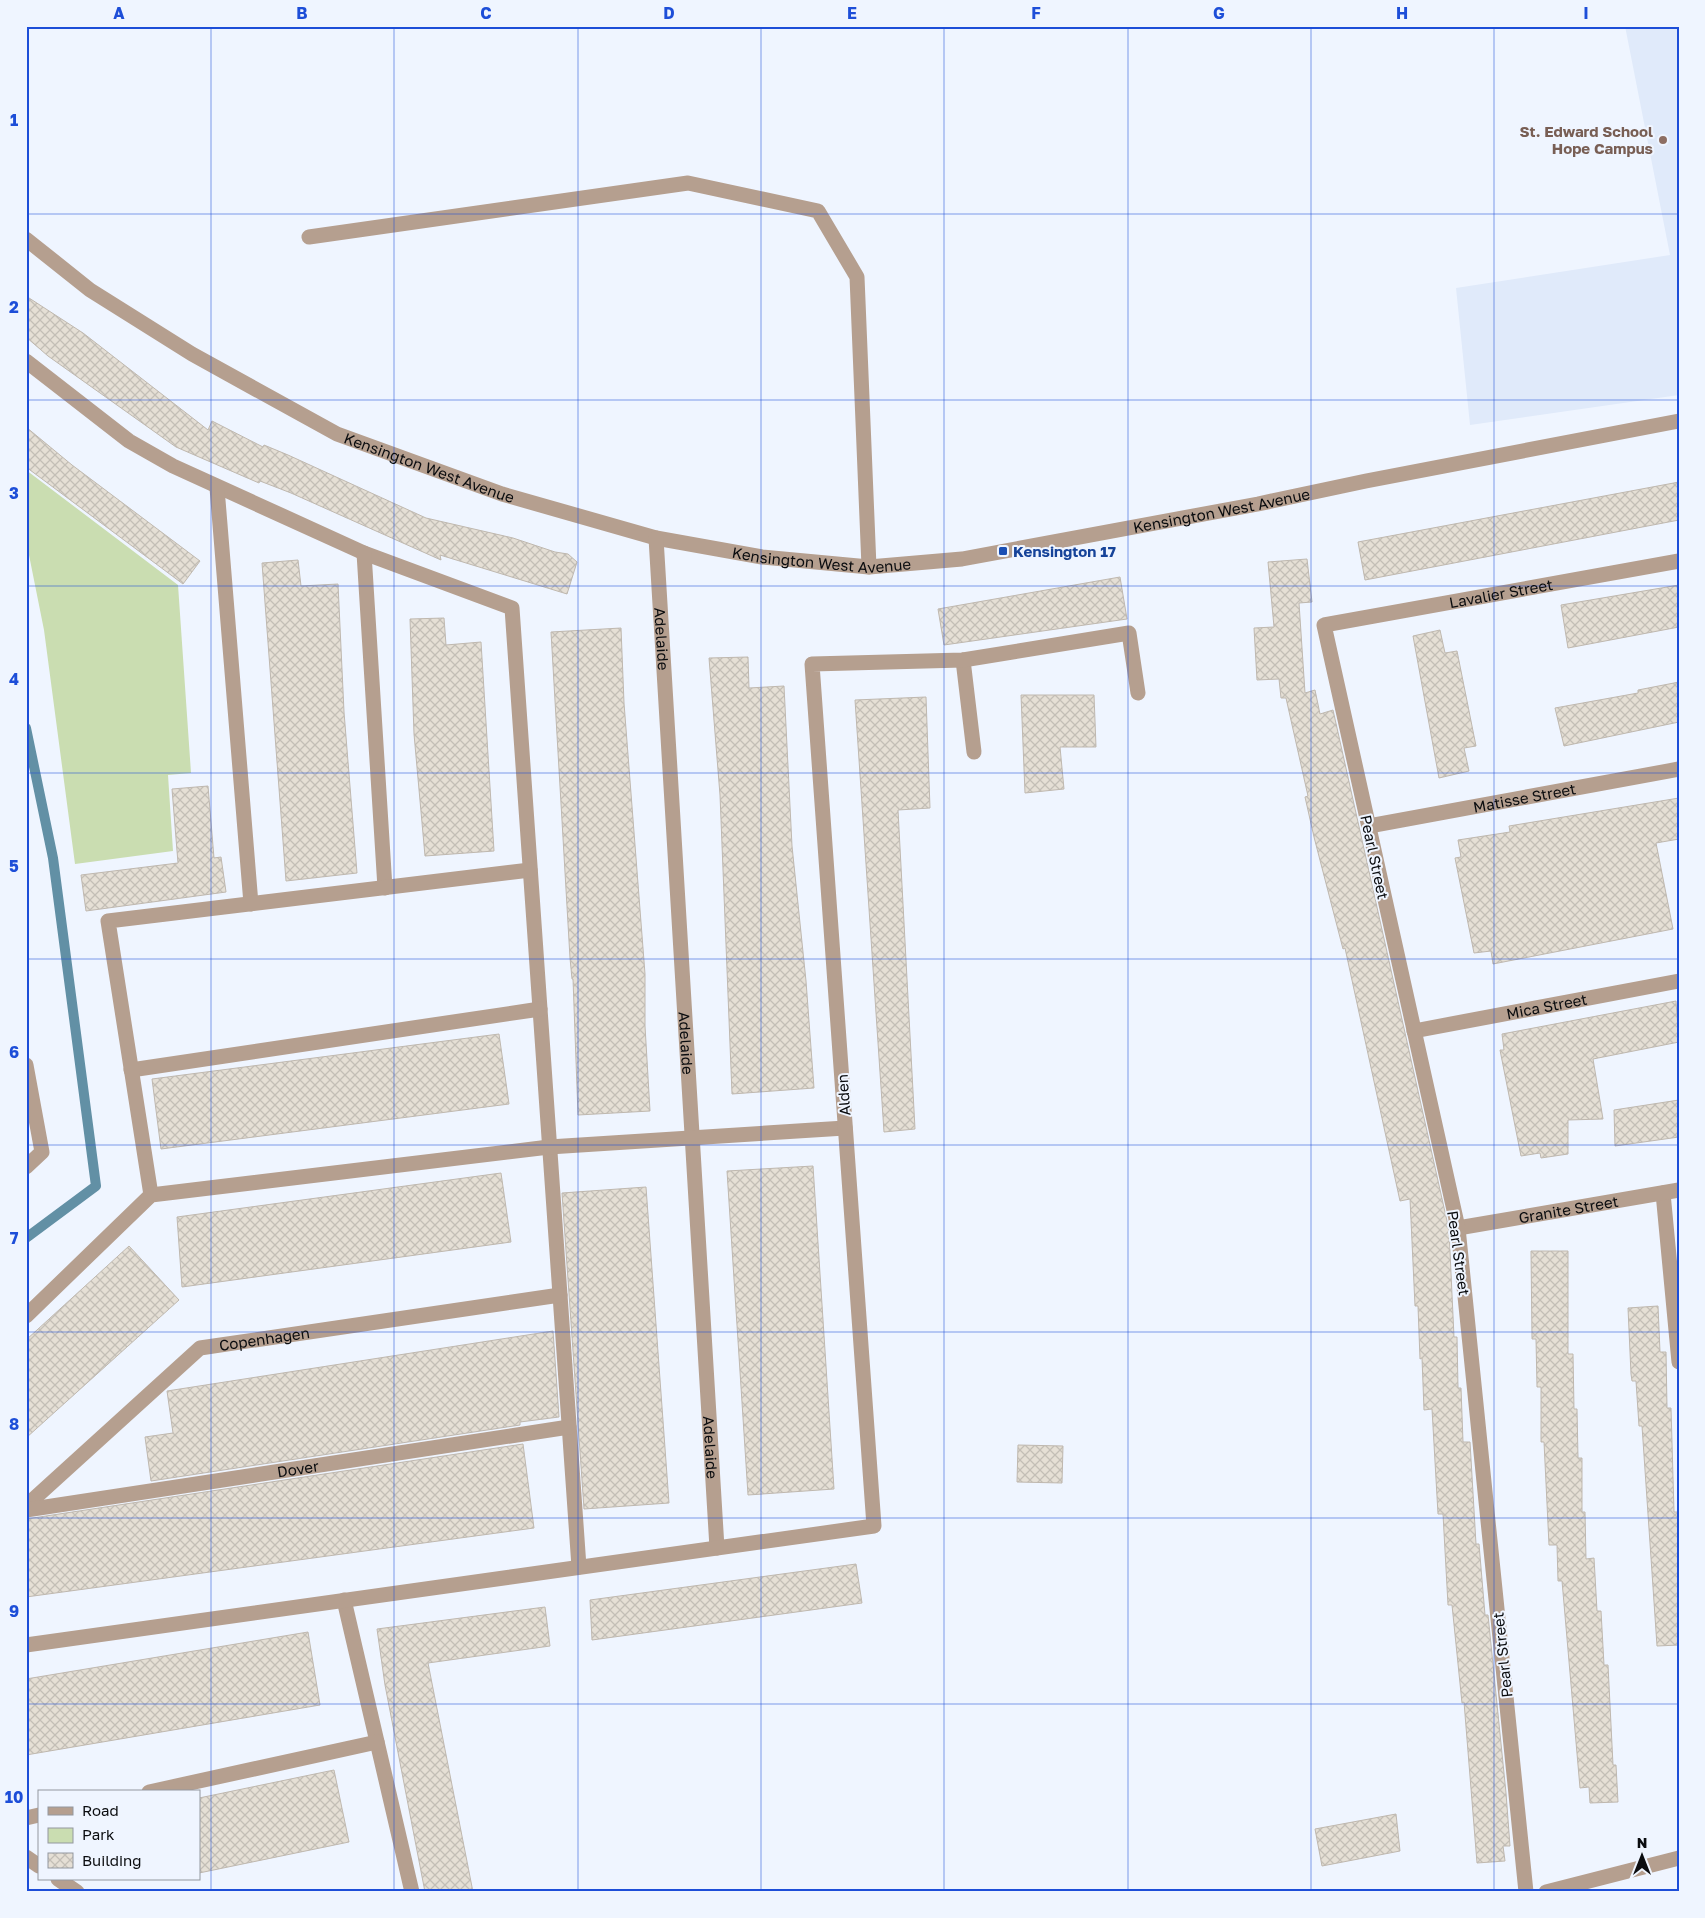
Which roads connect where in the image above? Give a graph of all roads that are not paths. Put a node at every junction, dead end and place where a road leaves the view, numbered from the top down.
1 (309, 236) dead end
2 (26, 240) edge
3 (26, 361) edge
4 (1679, 422) edge
5 (217, 488) junction
6 (656, 538) junction
7 (364, 553) junction
8 (1679, 561) edge
9 (869, 567) junction
10 (1324, 625) joint
11 (963, 660) junction
12 (1138, 693) dead end
13 (974, 752) dead end
14 (1679, 769) edge
15 (1369, 826) junction
16 (530, 870) junction
17 (385, 888) junction
18 (251, 904) junction
19 (1679, 982) edge
20 (540, 1009) junction
21 (1414, 1031) junction
22 (26, 1065) edge
23 (131, 1070) junction
24 (845, 1128) junction
25 (692, 1138) junction
26 (549, 1147) junction
27 (26, 1167) edge
28 (1679, 1190) edge
29 (1663, 1193) junction
30 (151, 1195) junction
31 (1458, 1228) junction
32 (560, 1295) junction
33 (26, 1316) edge
34 (1679, 1362) edge
35 (569, 1427) junction
36 (26, 1506) edge
37 (26, 1510) edge
38 (717, 1548) junction
39 (579, 1567) junction
40 (344, 1600) junction
41 (26, 1645) edge
42 (377, 1742) junction
43 (158, 1790) edge
44 (26, 1857) edge
45 (1679, 1858) edge
46 (38, 1865) edge
47 (59, 1880) edge
48 (77, 1892) edge
49 (411, 1892) edge
50 (1526, 1892) edge
51 (1546, 1892) edge

1 - 9 street
2 - 6 street, Kensington West Avenue
3 - 5 street
4 - 9 street, Kensington West Avenue
5 - 7 street
5 - 18 street
6 - 9 street, Kensington West Avenue
6 - 25 street, Adelaide
7 - 16 street
7 - 17 street
8 - 10 street, Lavalier Street
10 - 15 street, Pearl Street
11 - 12 street
11 - 13 street
11 - 24 street, Alden
14 - 15 street, Matisse Street
15 - 21 street, Pearl Street
16 - 17 street
16 - 20 street
17 - 18 street
18 - 23 street
19 - 21 street, Mica Street
20 - 23 street
20 - 26 street
21 - 31 street, Pearl Street
22 - 27 street
23 - 30 street
24 - 25 street
24 - 38 street, Alden
25 - 26 street
25 - 38 street, Adelaide
26 - 30 street
26 - 32 street
28 - 29 street, Granite Street
29 - 31 street, Granite Street
29 - 34 street
30 - 33 street
31 - 50 street, Pearl Street
32 - 35 street
32 - 36 street, Copenhagen
35 - 37 street, Dover
35 - 39 street
38 - 39 street
39 - 40 street
40 - 41 street
40 - 42 street
42 - 43 street
42 - 49 street
44 - 46 street
45 - 51 street
47 - 48 street

